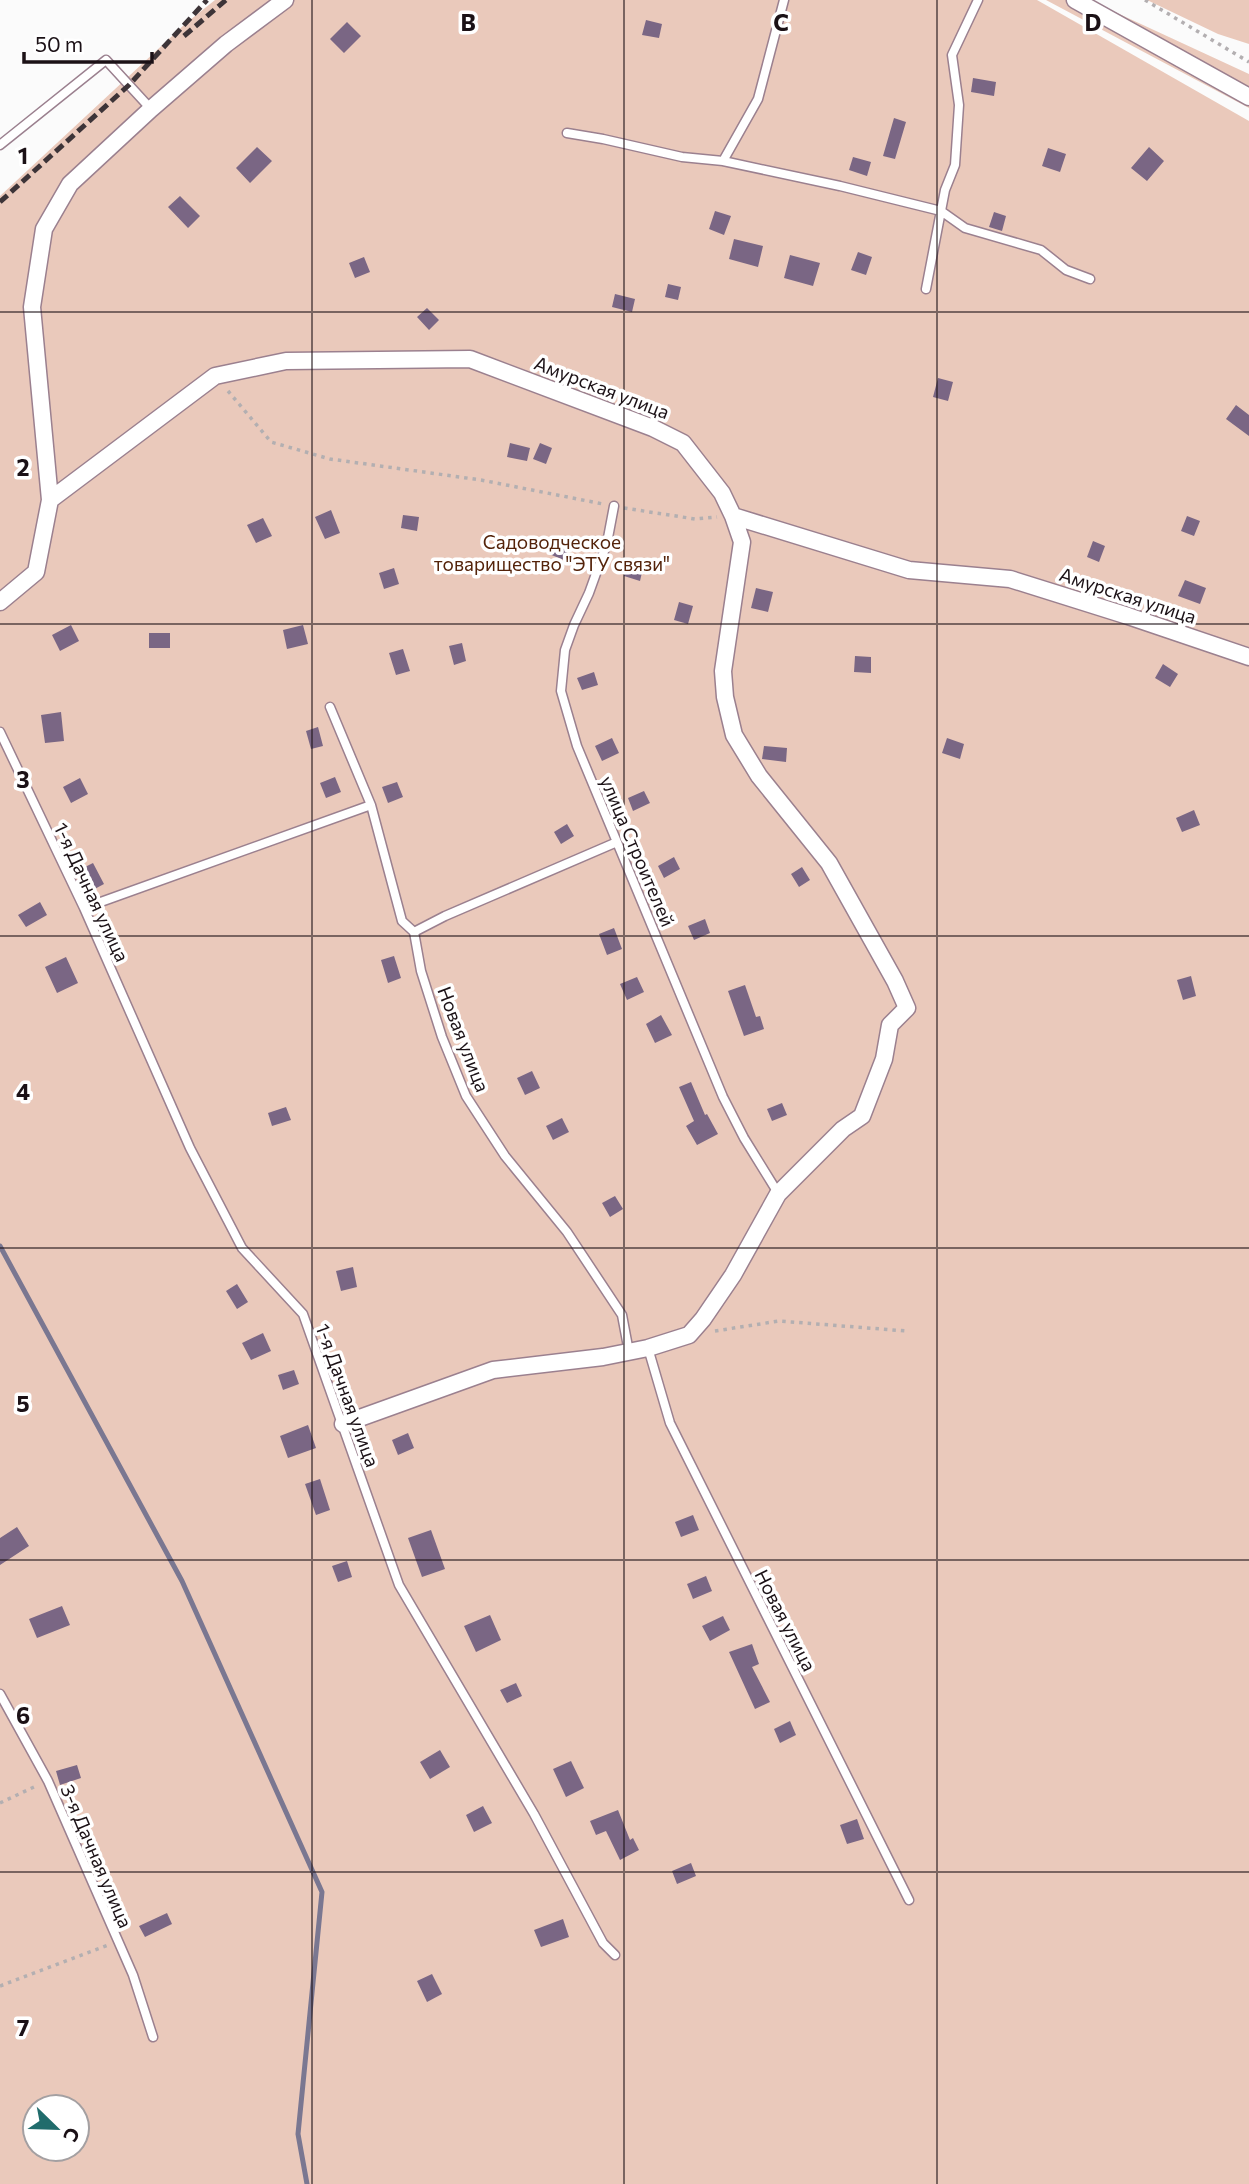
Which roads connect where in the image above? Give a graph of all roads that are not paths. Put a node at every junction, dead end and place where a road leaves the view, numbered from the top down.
1 (285, 0) edge
2 (784, 0) edge
3 (978, 0) edge
4 (1075, 0) edge
5 (1249, 97) edge
6 (151, 109) junction
7 (567, 133) dead end
8 (0, 145) edge
9 (723, 161) junction
10 (941, 211) junction
11 (1090, 279) dead end
12 (926, 289) dead end
13 (50, 500) junction
14 (614, 506) road end
15 (733, 516) junction
16 (0, 602) edge
17 (1249, 657) edge
18 (330, 707) dead end
19 (0, 732) edge
20 (371, 805) junction
21 (617, 842) junction
22 (84, 908) junction
23 (414, 932) junction
24 (778, 1194) junction
25 (648, 1348) junction
26 (629, 1352) junction
27 (343, 1424) junction
28 (0, 1694) edge
29 (909, 1900) dead end
30 (615, 1955) dead end
31 (153, 2037) dead end

1 - 6 street
2 - 9 lane
3 - 10 lane
4 - 5 street
6 - 8 lane
6 - 13 street
7 - 9 lane
9 - 10 lane
10 - 11 lane
10 - 12 lane
13 - 15 street, Амурская улица
13 - 16 street
14 - 21 lane, улица Строителей
15 - 17 street, Амурская улица
15 - 24 street
18 - 20 lane, Новая улица
19 - 22 lane, 1-я Дачная улица
20 - 22 lane
20 - 23 lane, Новая улица
21 - 23 lane
21 - 24 lane, улица Строителей
22 - 27 lane, 1-я Дачная улица
23 - 26 lane, Новая улица
24 - 25 street
25 - 26 street
25 - 29 lane, Новая улица
26 - 27 street
27 - 30 lane, 1-я Дачная улица
28 - 31 lane, 3-я Дачная улица

